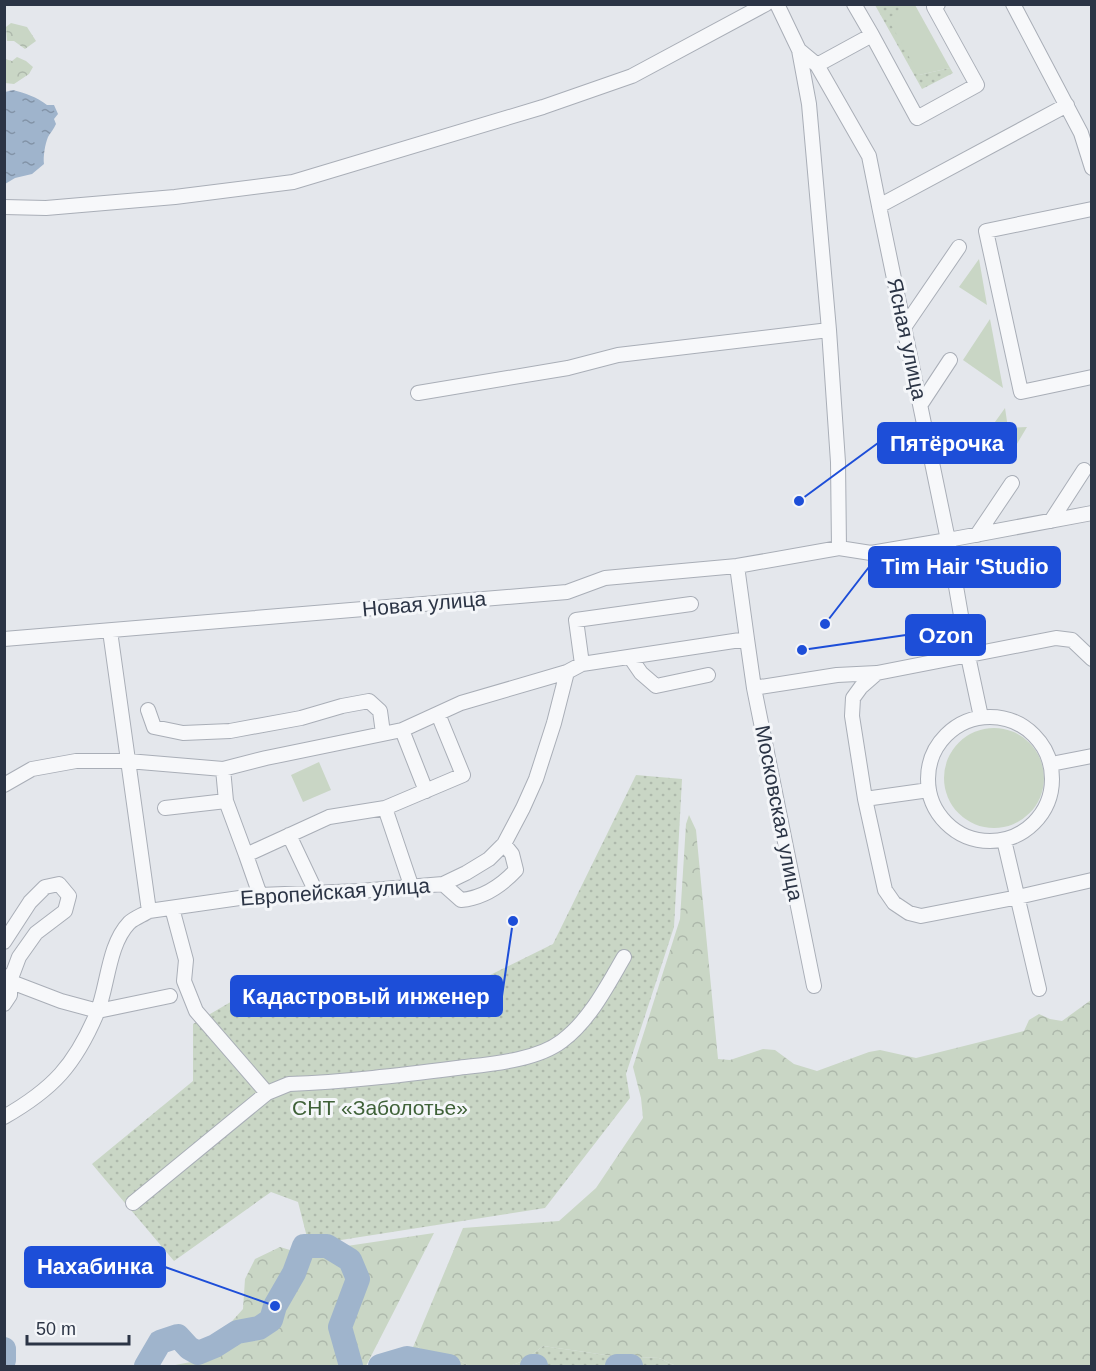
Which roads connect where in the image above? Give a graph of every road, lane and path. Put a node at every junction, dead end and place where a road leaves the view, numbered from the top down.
1 (766, 4) edge
2 (777, 4) edge
3 (854, 4) edge
4 (1013, 4) edge
5 (935, 5) edge
6 (872, 35) junction
7 (799, 50) junction
8 (817, 65) junction
9 (1067, 105) junction
10 (1092, 168) edge
11 (879, 206) junction
12 (4, 207) edge
13 (1092, 209) edge
14 (960, 247) dead end
15 (904, 326) junction
16 (829, 330) junction
17 (950, 360) dead end
18 (1092, 377) edge
19 (418, 393) dead end
20 (921, 404) junction
21 (1084, 470) dead end
22 (1011, 483) dead end
23 (1092, 513) edge
24 (1051, 521) junction
25 (977, 535) junction
26 (948, 540) junction
27 (839, 548) junction
28 (737, 566) junction
29 (692, 604) dead end
30 (110, 631) junction
31 (4, 639) edge
32 (747, 639) junction
33 (968, 656) junction
34 (630, 657) junction
35 (1092, 659) edge
36 (582, 664) junction
37 (567, 672) junction
38 (877, 673) junction
39 (708, 675) dead end
40 (754, 688) junction
41 (148, 710) dead end
42 (438, 714) junction
43 (981, 717) junction
44 (402, 730) junction
45 (383, 733) junction
46 (1092, 756) edge
47 (128, 761) junction
48 (1051, 764) junction
49 (223, 769) junction
50 (4, 785) edge
51 (929, 790) junction
52 (426, 791) junction
53 (866, 799) junction
54 (226, 801) junction
55 (165, 808) dead end
56 (385, 808) junction
57 (289, 836) junction
58 (1004, 840) junction
59 (504, 844) junction
60 (246, 855) junction
61 (1092, 879) edge
62 (443, 884) junction
63 (411, 885) junction
64 (316, 891) junction
65 (260, 895) junction
66 (1018, 897) junction
67 (172, 908) junction
68 (149, 911) junction
69 (4, 942) edge
70 (624, 957) dead end
71 (7, 978) edge
72 (814, 986) dead end
73 (1039, 989) dead end
74 (170, 996) dead end
75 (4, 1004) edge
76 (98, 1011) junction
77 (267, 1093) junction
78 (4, 1117) edge
79 (134, 1203) dead end

1 - 12 street
2 - 7 street
3 - 6 street
4 - 9 street
5 - 6 street
6 - 8 street
7 - 8 street
7 - 16 street
8 - 11 street, Ясная улица
9 - 10 street
9 - 11 street
11 - 15 street, Ясная улица
13 - 18 street
14 - 15 street
15 - 20 street, Ясная улица
16 - 19 street
16 - 27 street
17 - 20 street
20 - 26 street, Ясная улица
21 - 24 street
22 - 25 street
23 - 24 street
24 - 25 street
25 - 26 street
26 - 27 street, Новая улица
26 - 33 street, Ясная улица
27 - 28 street, Новая улица
28 - 30 street, Новая улица
28 - 32 street
29 - 36 street
30 - 31 street, Новая улица
30 - 47 street
32 - 34 street
32 - 40 street, Московская улица
33 - 35 street
33 - 38 street
33 - 43 street, Ясная улица
34 - 36 street
34 - 39 street
36 - 37 street
37 - 42 street
37 - 59 street, Европейская улица
38 - 40 street
38 - 53 street
40 - 72 street, Московская улица
41 - 45 street
42 - 44 street
42 - 52 street
43 - 48 street
43 - 51 street
44 - 45 street
44 - 52 street
45 - 49 street
46 - 48 street
47 - 49 street
47 - 50 street
47 - 68 street
48 - 58 street
49 - 54 street
51 - 53 street
51 - 58 street
52 - 56 street
53 - 66 street
54 - 55 street
54 - 60 street
56 - 57 street
56 - 63 street
57 - 60 street
57 - 64 street
58 - 66 street
59 - 62 street, Европейская улица
59 - 62 street
60 - 65 street
61 - 66 street
62 - 63 street, Европейская улица
63 - 64 street, Европейская улица
64 - 65 street, Европейская улица
65 - 67 street, Европейская улица
66 - 73 street
67 - 68 street, Европейская улица
67 - 77 street
68 - 76 street, Европейская улица
69 - 71 street
70 - 77 street
71 - 75 street
71 - 76 street
74 - 76 street
76 - 78 street, Европейская улица
77 - 79 street

